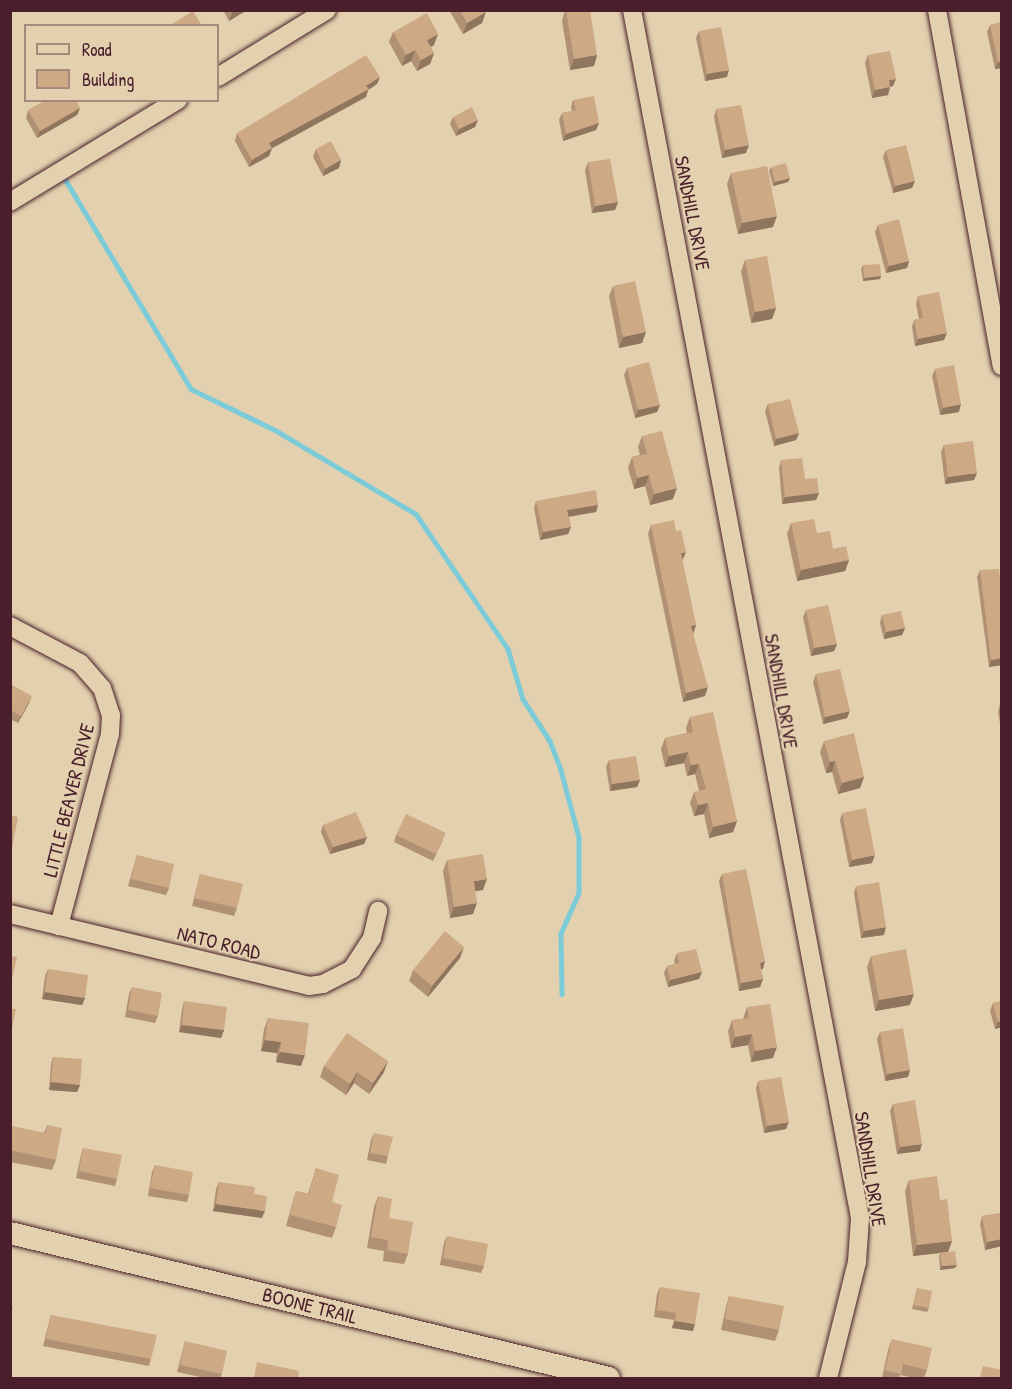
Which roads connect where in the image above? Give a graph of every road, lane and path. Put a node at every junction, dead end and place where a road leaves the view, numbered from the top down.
1 (327, 10) edge
2 (632, 10) edge
3 (937, 10) edge
4 (219, 76) edge
5 (175, 102) edge
6 (10, 202) edge
7 (1002, 366) edge
8 (10, 626) edge
9 (378, 911) dead end
10 (10, 914) edge
11 (59, 926) junction
12 (10, 1233) edge
13 (609, 1378) edge
14 (828, 1378) edge

1 - 4 street
2 - 14 street, SANDHILL DRIVE
3 - 7 street
5 - 6 street
8 - 11 street, LITTLE BEAVER DRIVE
9 - 11 street, NATO ROAD
10 - 11 street, NATO ROAD
12 - 13 street, BOONE TRAIL

